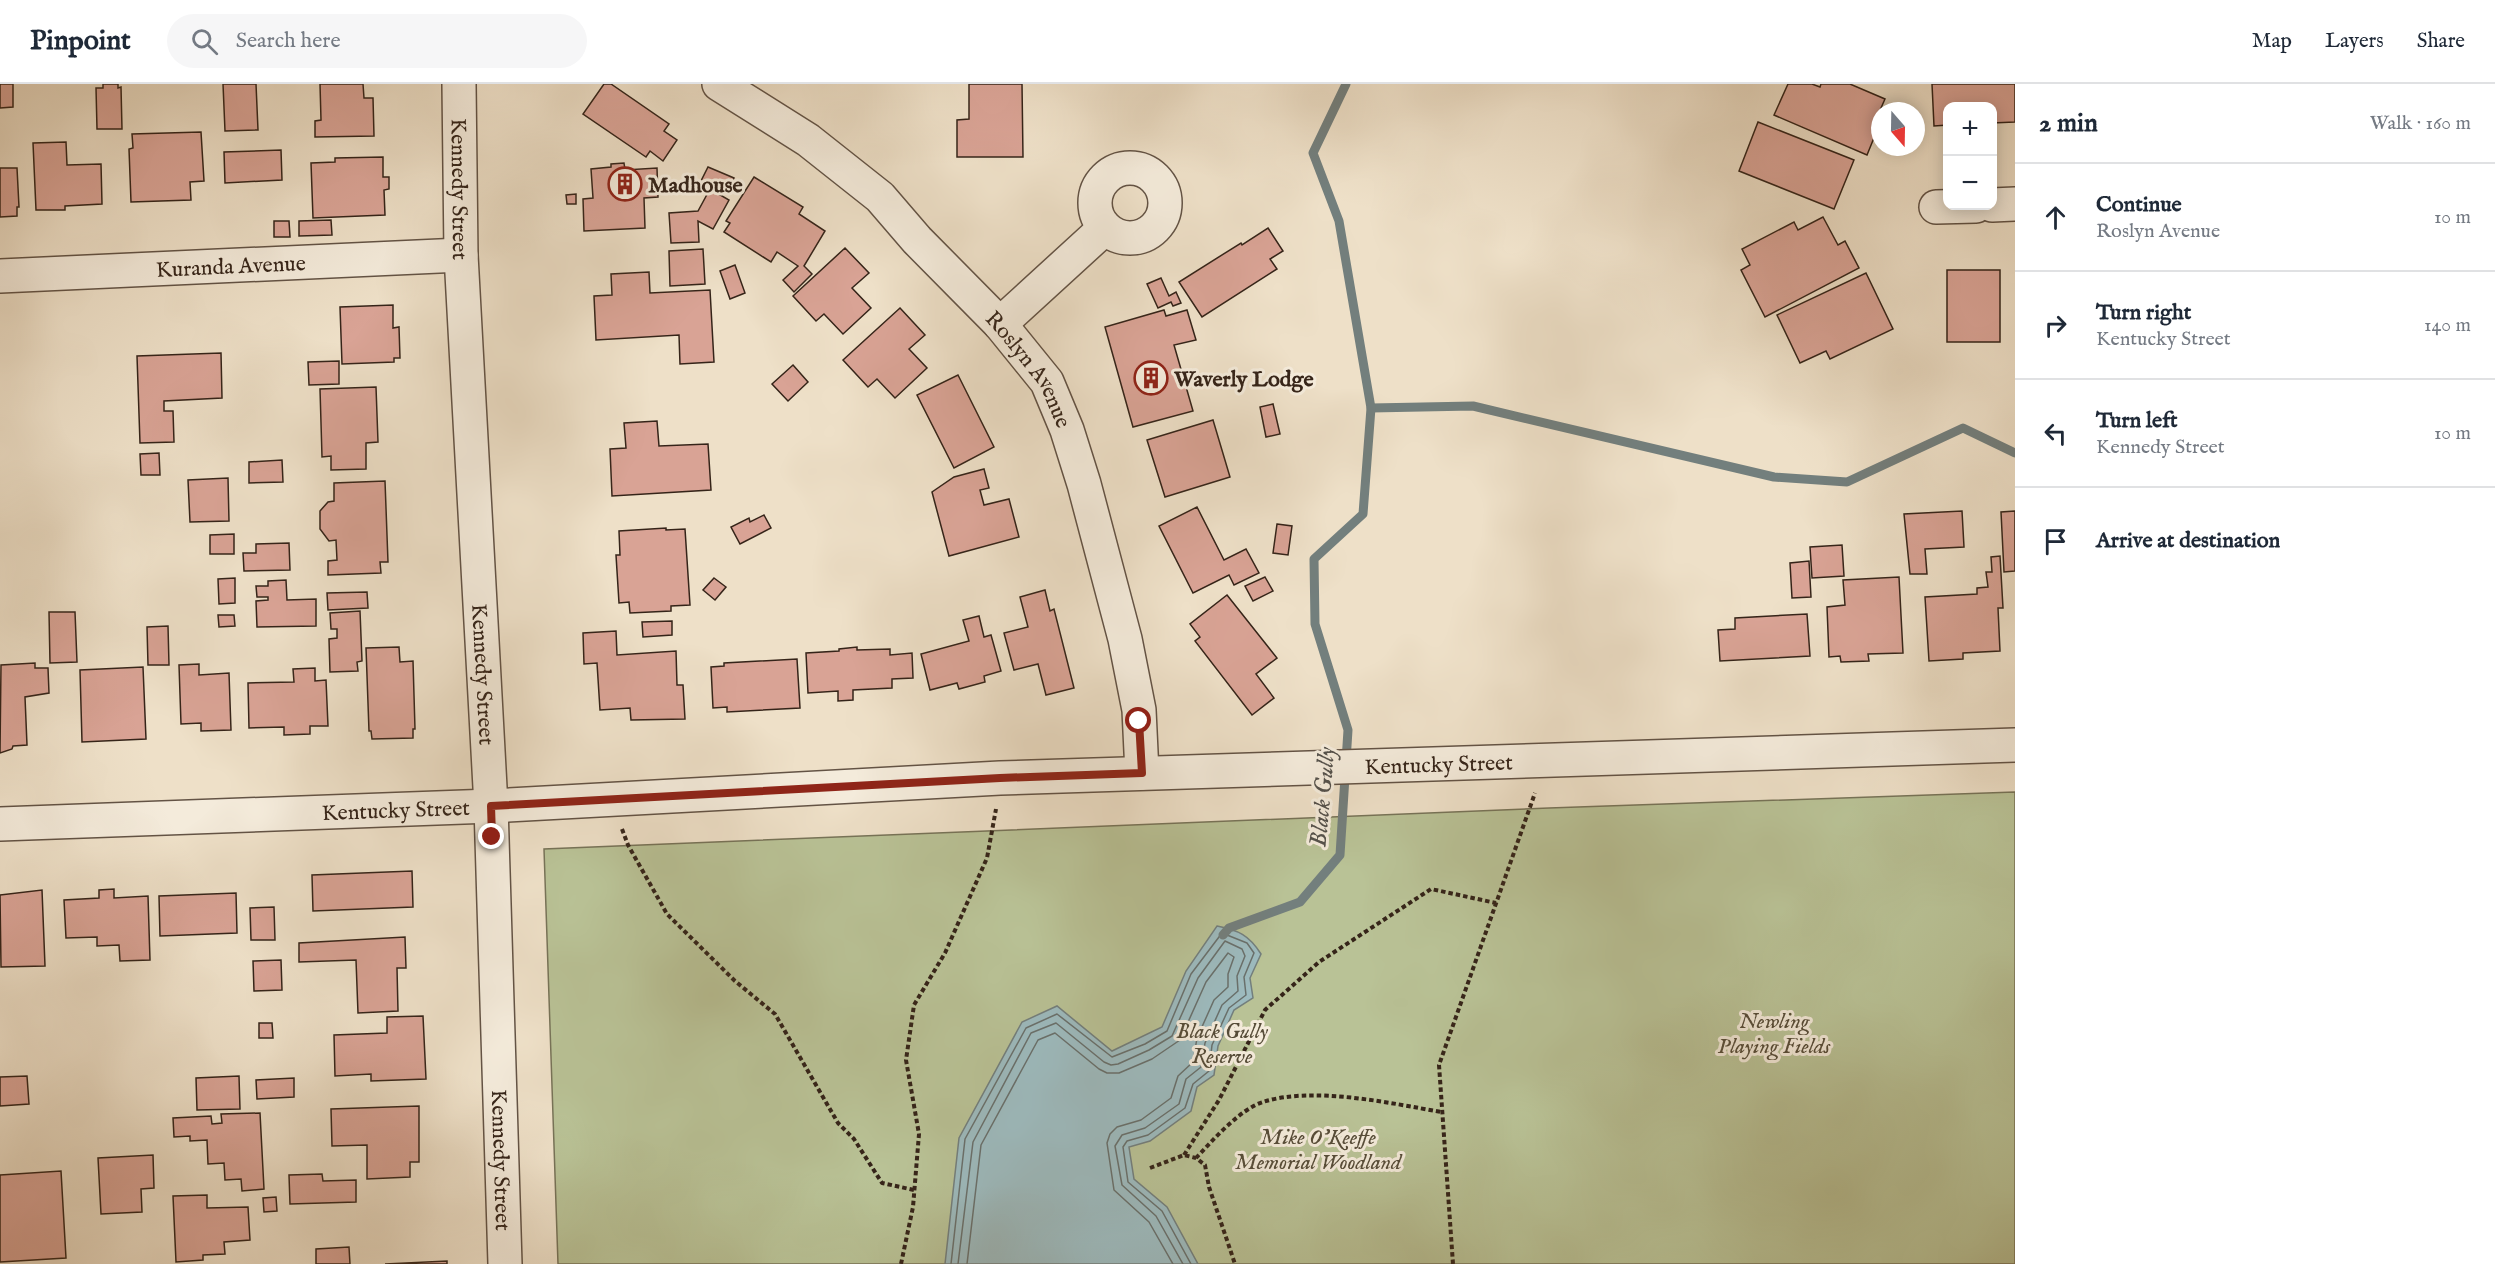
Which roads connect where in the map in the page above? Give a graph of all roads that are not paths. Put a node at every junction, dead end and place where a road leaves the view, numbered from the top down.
1 (459, 84) edge
2 (719, 84) edge
3 (2015, 204) edge
4 (1997, 205) edge
5 (1936, 207) dead end
6 (1943, 207) edge
7 (1105, 228) dead end
8 (461, 255) junction
9 (0, 276) edge
10 (1000, 324) junction
11 (2015, 745) edge
12 (1142, 773) junction
13 (491, 806) junction
14 (0, 824) edge
15 (505, 1264) edge

1 - 8 street, Kennedy Street
2 - 10 street, Roslyn Avenue
3 - 4 street
5 - 6 street
7 - 10 street
8 - 9 street, Kuranda Avenue
8 - 13 street, Kennedy Street
10 - 12 street, Roslyn Avenue
11 - 12 street, Kentucky Street
12 - 13 street, Kentucky Street
13 - 14 street, Kentucky Street
13 - 15 street, Kennedy Street

